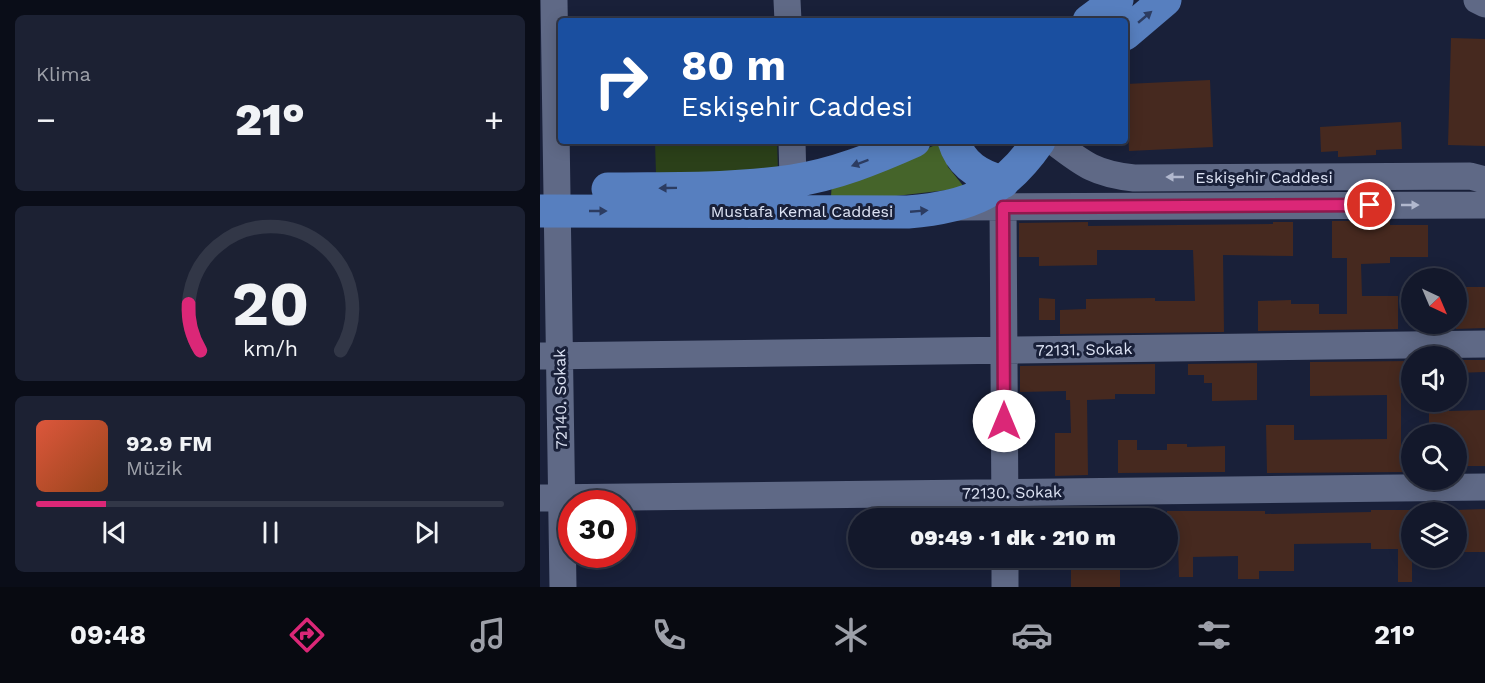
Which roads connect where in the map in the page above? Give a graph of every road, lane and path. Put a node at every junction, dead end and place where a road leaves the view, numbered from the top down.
1 (554, 0) edge
2 (788, 0) edge
3 (1117, 0) edge
4 (1165, 0) edge
5 (1477, 0) edge
6 (1485, 4) edge
7 (788, 18) edge
8 (1093, 18) edge
9 (1128, 31) edge
10 (552, 62) edge
11 (792, 144) edge
12 (906, 144) edge
13 (955, 144) edge
14 (1037, 144) edge
15 (1057, 144) edge
16 (1485, 180) edge
17 (793, 181) junction
18 (1003, 194) junction
19 (549, 201) edge
20 (1485, 205) edge
21 (1485, 344) edge
22 (1004, 350) junction
23 (550, 356) edge
24 (1485, 486) edge
25 (1005, 492) junction
26 (551, 498) edge
27 (1005, 508) edge
28 (1005, 568) edge
29 (563, 587) edge
30 (1005, 587) edge

1 - 10 street, 72140. Sokak
2 - 7 street
3 - 8 main road
9 -> 4 main road
5 - 6 street
10 - 19 street, 72140. Sokak
11 - 17 street
12 -> 17 main road, Mustafa Kemal Caddesi
13 - 18 main road
14 - 18 main road, Mustafa Kemal Caddesi
16 -> 15 street, Eskişehir Caddesi
17 -> 19 main road, Mustafa Kemal Caddesi
19 -> 18 main road, Mustafa Kemal Caddesi
18 -> 20 street, Eskişehir Caddesi
18 - 22 street
19 - 23 street, 72140. Sokak
21 - 22 street, 72131. Sokak
22 - 23 street, 72131. Sokak
22 - 25 street
23 - 26 street, 72140. Sokak
24 - 25 street, 72130. Sokak
25 - 26 street, 72130. Sokak
25 - 27 street
26 - 29 street, 72140. Sokak
28 - 30 street

